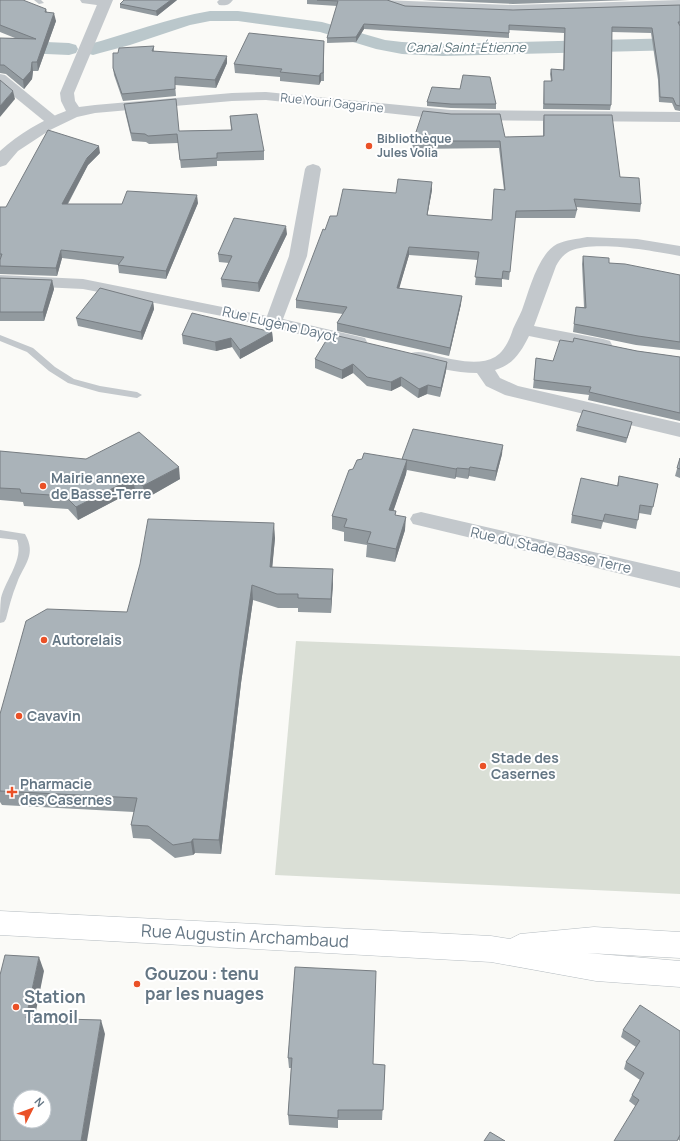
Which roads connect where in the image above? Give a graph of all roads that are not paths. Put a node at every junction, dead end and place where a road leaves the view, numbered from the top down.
1 (88, 0) edge
2 (390, 0) edge
3 (105, 1) edge
4 (680, 4) edge
5 (513, 5) edge
6 (0, 78) edge
7 (75, 113) junction
8 (680, 117) edge
9 (54, 122) junction
10 (0, 162) edge
11 (313, 169) dead end
12 (680, 251) edge
13 (0, 280) edge
14 (273, 323) junction
15 (522, 329) junction
16 (0, 338) edge
17 (373, 346) edge
18 (621, 349) edge
19 (404, 353) edge
20 (483, 367) junction
21 (137, 395) dead end
22 (680, 430) edge
23 (421, 519) dead end
24 (0, 534) edge
25 (680, 580) edge
26 (0, 618) edge
27 (0, 923) edge
28 (680, 945) edge
29 (490, 949) junction
30 (680, 974) edge

1 - 3 street
2 - 5 street
3 - 7 street
4 - 5 street
6 - 9 street
7 - 8 street, Rue Youri Gagarine
7 - 9 street, Rue Youri Gagarine
9 - 10 street, Rue Youri Gagarine
11 - 14 street
12 - 15 street
13 - 14 street, Rue Eugène Dayot
14 - 17 street, Rue Eugène Dayot
15 - 18 street
15 - 20 street
16 - 21 lane
19 - 20 street
20 - 22 street
23 - 25 street, Rue du Stade Basse Terre
24 - 26 lane
27 - 29 main road, Rue Augustin Archambaud
28 - 29 main road, Rue Augustin Archambaud
29 - 30 main road, Rue Augustin Archambaud

